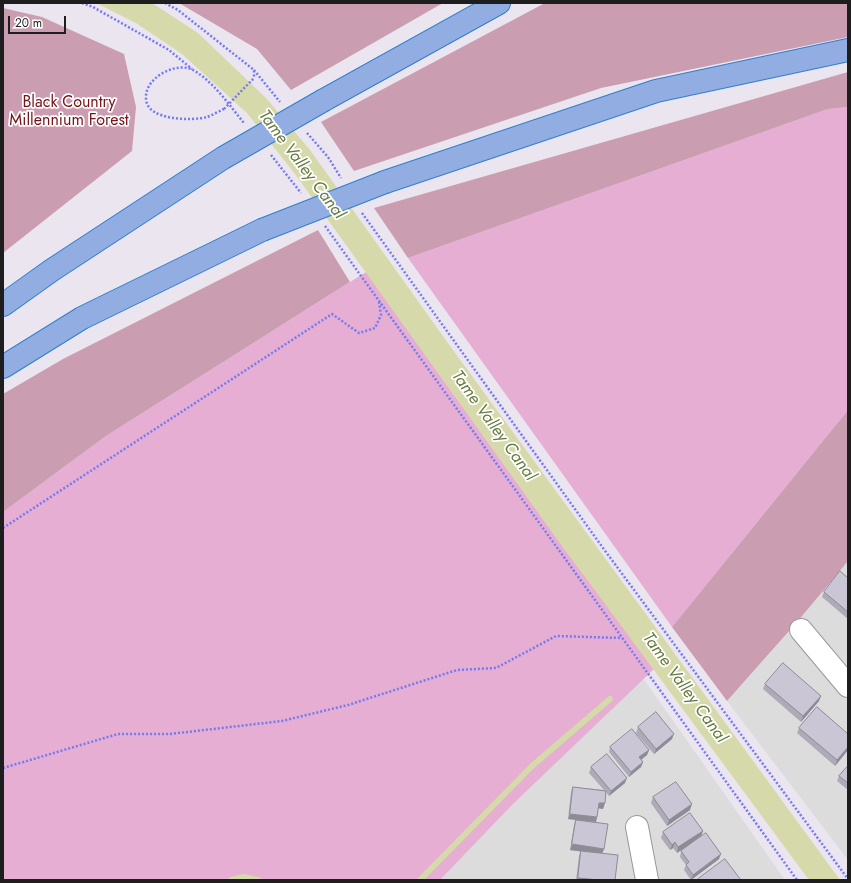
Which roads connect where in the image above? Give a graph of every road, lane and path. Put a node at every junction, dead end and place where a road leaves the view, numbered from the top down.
1 (82, 3) edge
2 (165, 3) edge
3 (499, 3) edge
4 (848, 50) edge
5 (192, 70) junction
6 (254, 70) junction
7 (221, 95) dead end
8 (284, 107) dead end
9 (304, 129) dead end
10 (344, 182) dead end
11 (359, 208) dead end
12 (3, 305) edge
13 (3, 367) edge
14 (3, 528) edge
15 (801, 630) dead end
16 (622, 638) junction
17 (848, 686) edge
18 (3, 768) edge
19 (637, 827) dead end
20 (647, 880) edge
21 (797, 880) edge
22 (848, 880) edge

1 - 5 path
2 - 6 path
3 - 12 highway, bridge
4 - 13 highway, bridge
5 - 6 path, bridge
5 - 7 path
6 - 8 path
9 - 10 path
11 - 22 path
14 - 16 path
15 - 17 street
16 - 18 path
16 - 21 path
19 - 20 street

